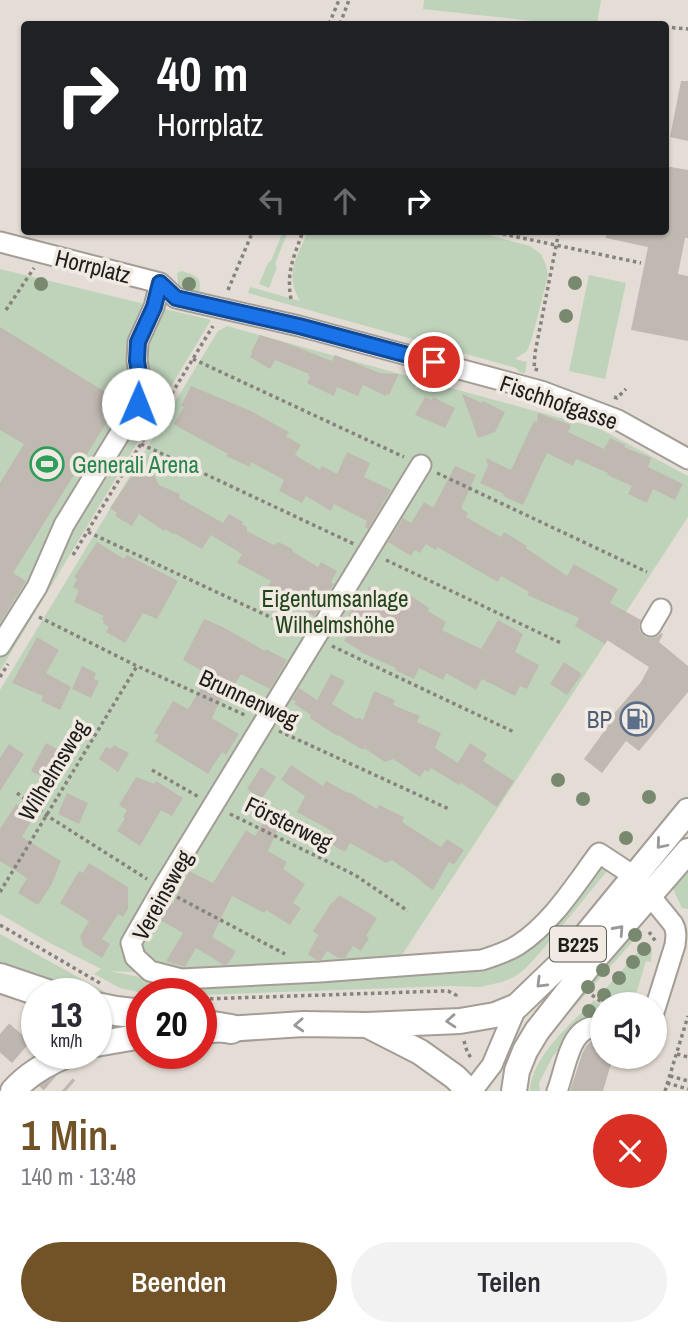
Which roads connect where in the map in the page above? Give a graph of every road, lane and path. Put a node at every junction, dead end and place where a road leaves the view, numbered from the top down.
1 (339, 0) edge
2 (349, 0) edge
3 (330, 21) edge
4 (341, 21) edge
5 (669, 27) edge
6 (688, 29) edge
7 (251, 235) edge
8 (302, 235) edge
9 (508, 235) edge
10 (558, 235) edge
11 (0, 242) edge
12 (556, 245) junction
13 (43, 253) junction
14 (641, 263) dead end
15 (160, 283) junction
16 (291, 299) dead end
17 (220, 309) junction
18 (6, 310) dead end
19 (546, 373) dead end
20 (626, 389) dead end
21 (605, 394) dead end
22 (688, 459) edge
23 (421, 465) dead end
24 (69, 562) dead end
25 (41, 608) dead end
26 (7, 650) edge
27 (137, 666) junction
28 (0, 677) edge
29 (262, 723) junction
30 (152, 770) dead end
31 (213, 806) junction
32 (449, 809) dead end
33 (688, 811) edge
34 (688, 851) edge
35 (634, 876) junction
36 (0, 892) edge
37 (650, 895) junction
38 (408, 911) dead end
39 (0, 925) edge
40 (0, 978) edge
41 (75, 978) edge
42 (21, 985) edge
43 (660, 992) edge
44 (456, 995) dead end
45 (217, 998) edge
46 (517, 1006) junction
47 (688, 1016) edge
48 (367, 1025) junction
49 (217, 1027) edge
50 (590, 1027) edge
51 (231, 1029) junction
52 (217, 1030) edge
53 (686, 1030) edge
54 (537, 1031) junction
55 (677, 1054) junction
56 (688, 1057) edge
57 (492, 1065) junction
58 (41, 1069) edge
59 (670, 1076) junction
60 (688, 1081) edge
61 (667, 1083) junction
62 (688, 1089) edge
63 (13, 1091) edge
64 (470, 1091) edge
65 (514, 1091) edge
66 (557, 1091) edge
67 (665, 1091) edge

1 - 3 path
2 - 4 path
5 - 6 path
7 - 17 path
8 - 16 path
9 - 12 path
10 - 12 path
11 - 13 street, Horrplatz
12 - 14 path
12 - 19 path
13 - 15 street, Horrplatz
13 - 18 path
15 - 17 street, Horrplatz
15 - 26 street
17 - 22 street, Fischhofgasse
17 - 24 path
20 - 21 path
23 - 29 street, Vereinsweg
25 - 27 path, Brunnenweg
26 - 28 path
27 - 29 path, Brunnenweg
27 - 36 path, Wilhelmsweg
29 - 31 street, Vereinsweg
29 - 32 path, Brunnenweg
30 - 31 path, Försterweg
31 - 35 street, Vereinsweg
31 - 38 path, Försterweg
33 -> 35 main road, B225
34 - 37 main road, B225
35 - 37 street
35 -> 46 main road, B225
37 - 43 street
54 -> 37 main road, B225
39 - 41 path
40 - 42 highway
44 - 45 path
46 -> 48 main road, B225
46 - 57 street
47 - 53 path
48 -> 51 main road
48 - 64 main road
49 - 51 highway
50 - 66 street
51 - 52 main road
53 - 55 path
54 - 57 street
54 - 65 main road, B225
55 - 56 path
55 - 59 path
57 - 64 street
58 - 63 main road
59 - 60 path
59 - 61 path
61 - 62 path
61 - 67 path

